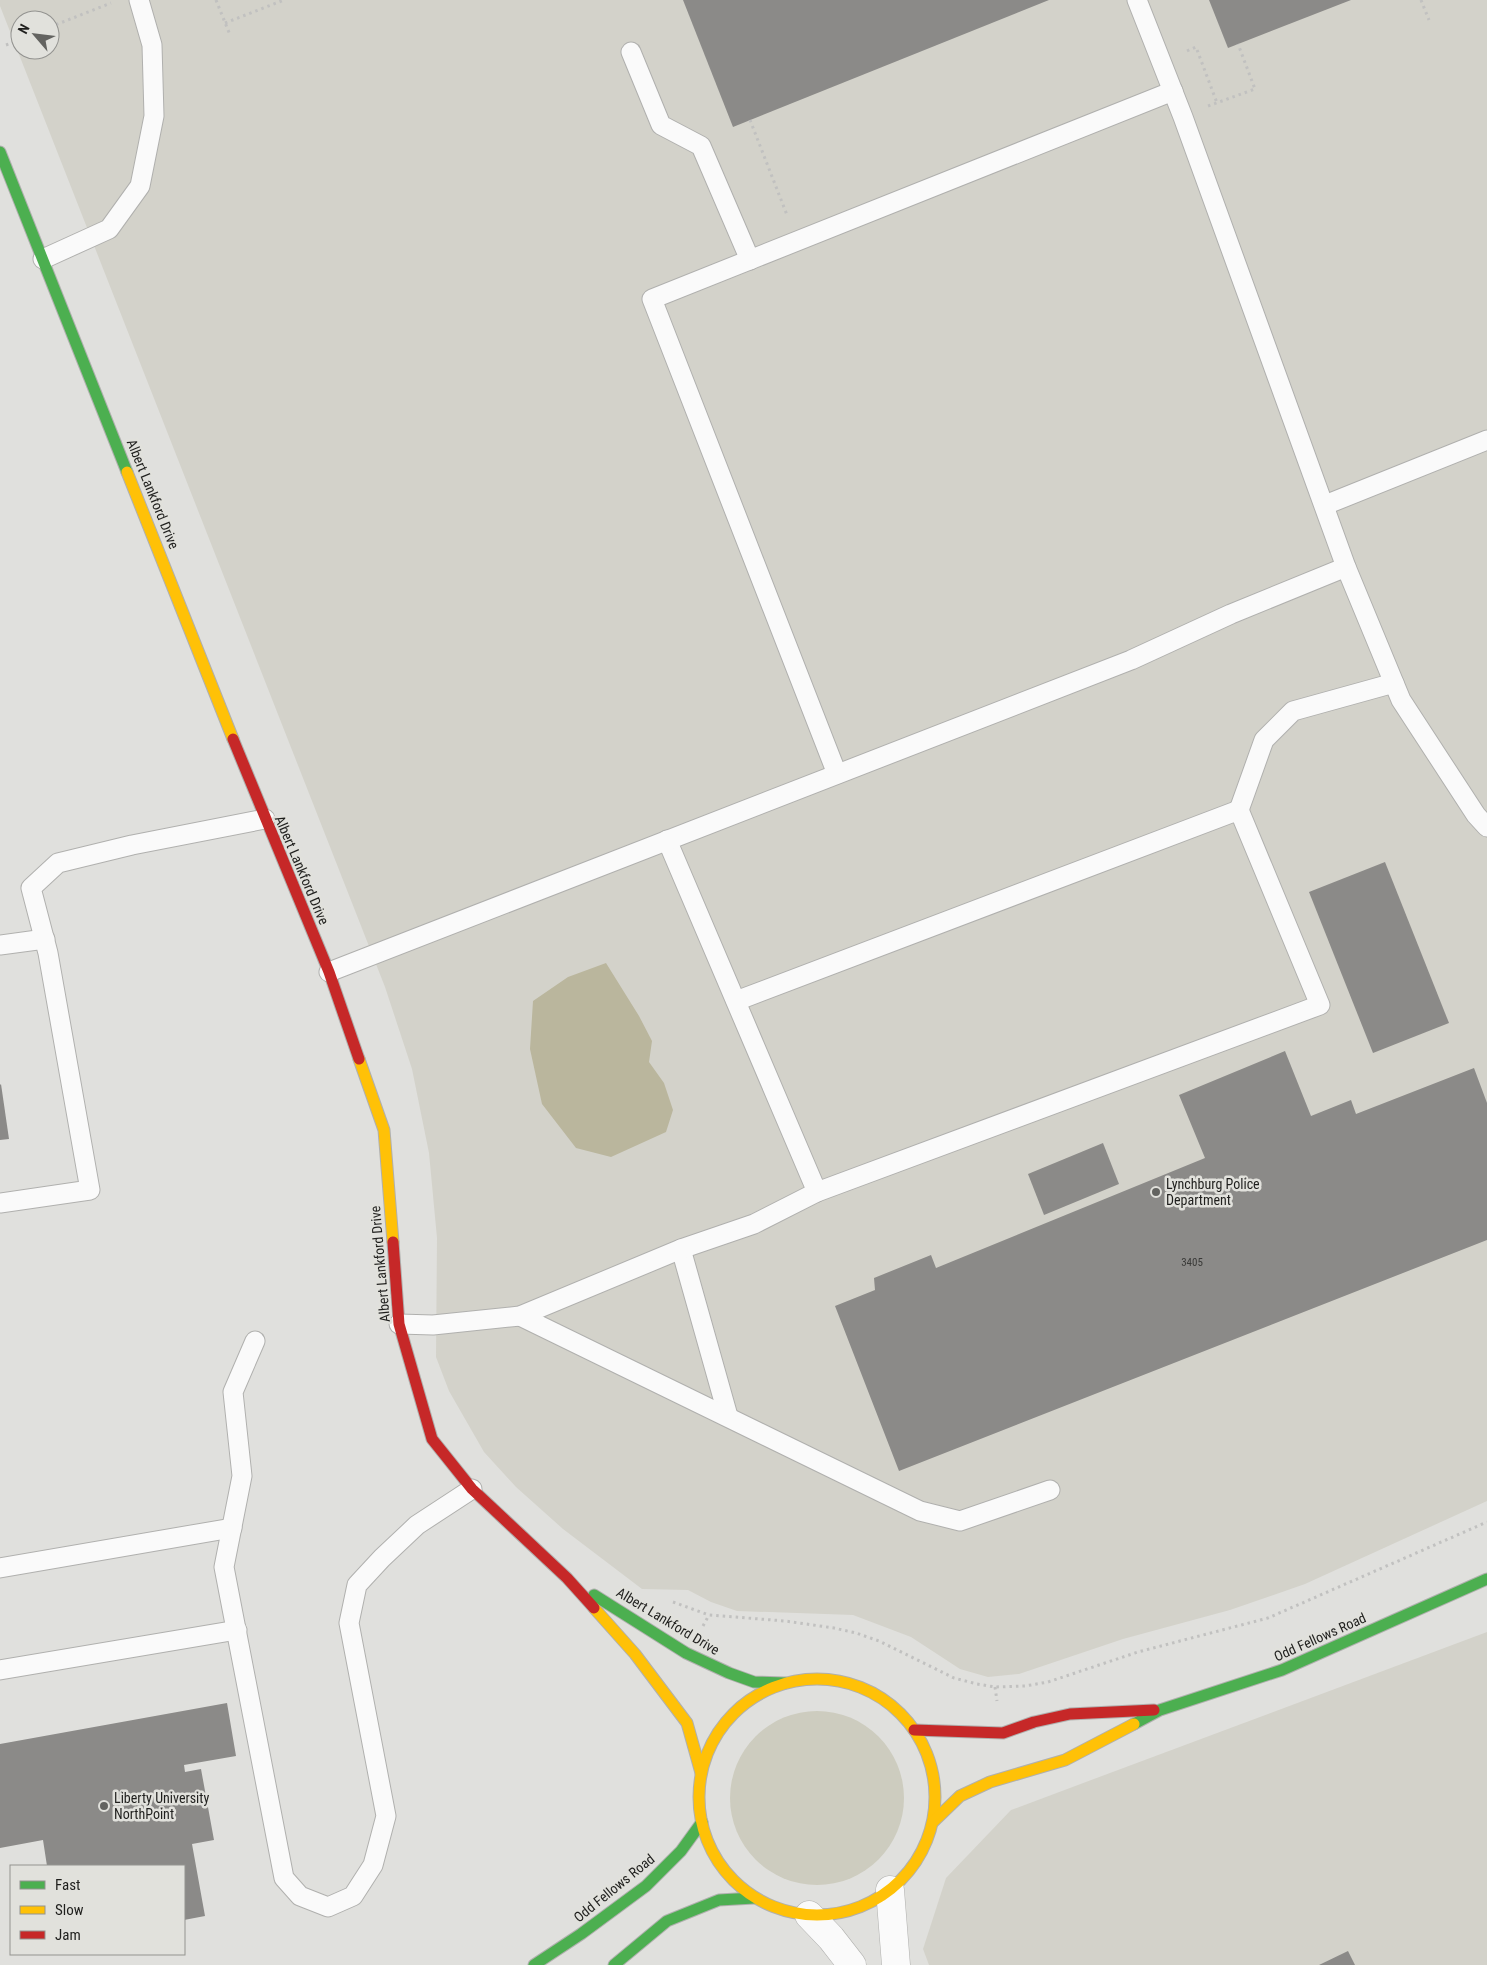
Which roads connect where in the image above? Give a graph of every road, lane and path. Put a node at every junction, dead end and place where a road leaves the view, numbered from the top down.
1 (139, 0) edge
2 (216, 0) edge
3 (284, 0) edge
4 (1137, 0) edge
5 (1421, 0) edge
6 (111, 2) dead end
7 (1429, 20) dead end
8 (60, 23) edge
9 (225, 23) junction
10 (230, 35) dead end
11 (10, 44) edge
12 (1238, 44) dead end
13 (6, 45) dead end
14 (631, 52) dead end
15 (1179, 54) dead end
16 (1173, 91) junction
17 (1217, 104) junction
18 (1210, 106) dead end
19 (750, 120) dead end
20 (0, 152) edge
21 (789, 222) dead end
22 (43, 259) junction
23 (750, 260) junction
24 (1487, 440) edge
25 (1325, 505) junction
26 (1346, 568) junction
27 (1394, 683) junction
28 (837, 774) junction
29 (1239, 810) junction
30 (265, 819) junction
31 (1487, 827) edge
32 (667, 840) junction
33 (45, 939) junction
34 (0, 946) edge
35 (329, 972) junction
36 (736, 1002) junction
37 (817, 1192) junction
38 (0, 1203) edge
39 (681, 1249) junction
40 (520, 1316) junction
41 (399, 1324) junction
42 (255, 1341) dead end
43 (728, 1416) junction
44 (472, 1488) junction
45 (1050, 1490) dead end
46 (1487, 1522) edge
47 (232, 1528) junction
48 (0, 1568) edge
49 (567, 1578) junction
50 (1487, 1579) edge
51 (673, 1602) dead end
52 (236, 1630) junction
53 (0, 1670) edge
54 (787, 1683) junction
55 (1160, 1710) junction
56 (914, 1730) junction
57 (701, 1773) junction
58 (702, 1822) junction
59 (933, 1822) junction
60 (890, 1890) junction
61 (754, 1898) junction
62 (809, 1915) junction
63 (534, 1965) edge
64 (614, 1965) edge
65 (852, 1965) edge
66 (896, 1965) edge

1 - 22 lane
2 - 9 path
3 - 9 path
4 - 16 lane
5 - 7 path
6 - 8 path
9 - 10 path
11 - 13 path
12 - 17 path
14 - 23 lane
15 - 17 path
16 - 23 lane
16 - 25 lane
17 - 18 path
19 - 21 path
20 - 22 street, Albert Lankford Drive
22 - 30 street, Albert Lankford Drive
23 - 28 lane
24 - 25 lane
25 - 26 lane
26 - 27 lane
26 - 28 lane
27 - 29 lane
27 - 31 lane
28 - 32 lane
29 - 36 lane
29 - 37 lane
30 - 33 lane
30 - 35 street, Albert Lankford Drive
32 - 35 lane
32 - 36 lane
33 - 34 lane
33 - 38 lane
35 - 41 street, Albert Lankford Drive
36 - 37 lane
37 - 39 lane
39 - 40 lane
39 - 43 lane
40 - 41 lane
40 - 43 lane
41 - 44 street, Albert Lankford Drive
42 - 47 lane
43 - 45 lane
44 - 49 street, Albert Lankford Drive
44 - 52 lane
46 - 51 path
47 - 48 lane
47 - 52 lane
49 - 54 street, Albert Lankford Drive
49 - 57 street, Albert Lankford Drive
50 - 55 street, Odd Fellows Road
52 - 53 lane
54 - 56 street
54 - 57 street
55 - 56 street, Odd Fellows Road
55 - 59 street, Odd Fellows Road
56 - 59 street
57 - 58 street
58 - 61 street
58 - 63 street, Odd Fellows Road
59 - 60 street
60 - 62 street
60 - 66 street
61 - 62 street
61 - 64 street
62 - 65 street

